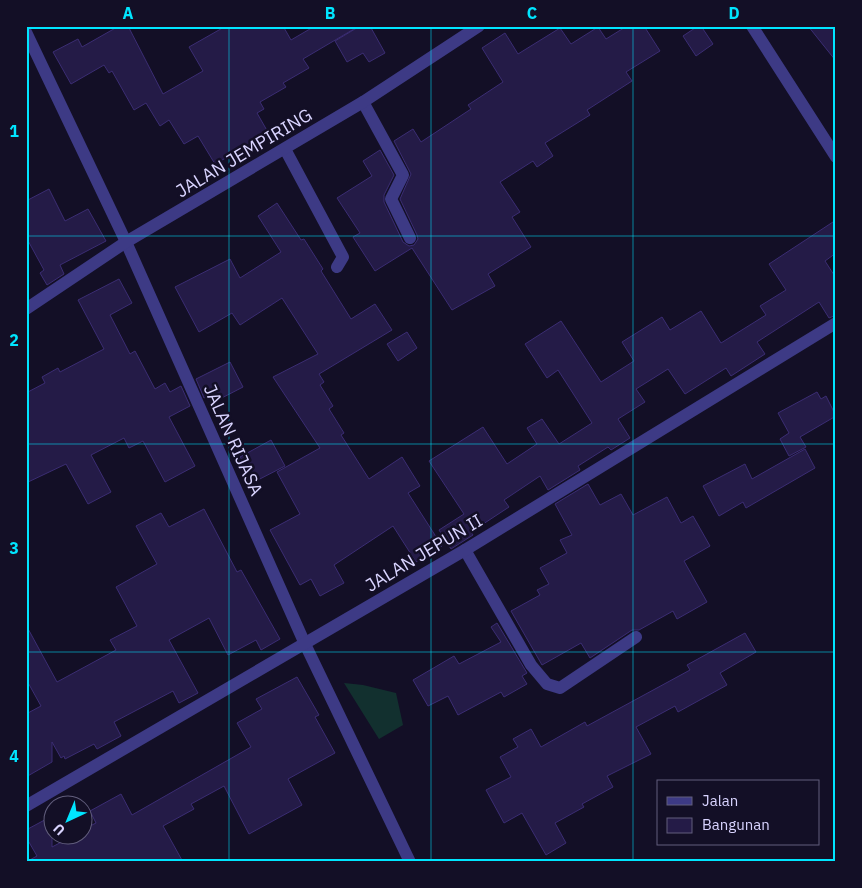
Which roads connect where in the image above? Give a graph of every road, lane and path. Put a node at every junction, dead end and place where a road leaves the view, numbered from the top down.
1 (479, 26) edge
2 (752, 26) edge
3 (26, 32) edge
4 (363, 102) junction
5 (285, 149) junction
6 (836, 157) edge
7 (410, 238) dead end
8 (126, 242) junction
9 (337, 267) dead end
10 (26, 309) edge
11 (836, 323) edge
12 (465, 550) junction
13 (636, 637) dead end
14 (305, 644) junction
15 (26, 806) edge
16 (410, 862) edge

1 - 4 street, JALAN JEMPIRING
2 - 6 street
3 - 8 street, JALAN RIJASA
4 - 5 street, JALAN JEMPIRING
4 - 7 street
5 - 8 street, JALAN JEMPIRING
5 - 9 street
8 - 10 street, JALAN JEMPIRING
8 - 14 street, JALAN RIJASA
11 - 12 street, JALAN JEPUN II
12 - 13 street
12 - 14 street, JALAN JEPUN II
14 - 15 street, JALAN JEPUN II
14 - 16 street, JALAN RIJASA

